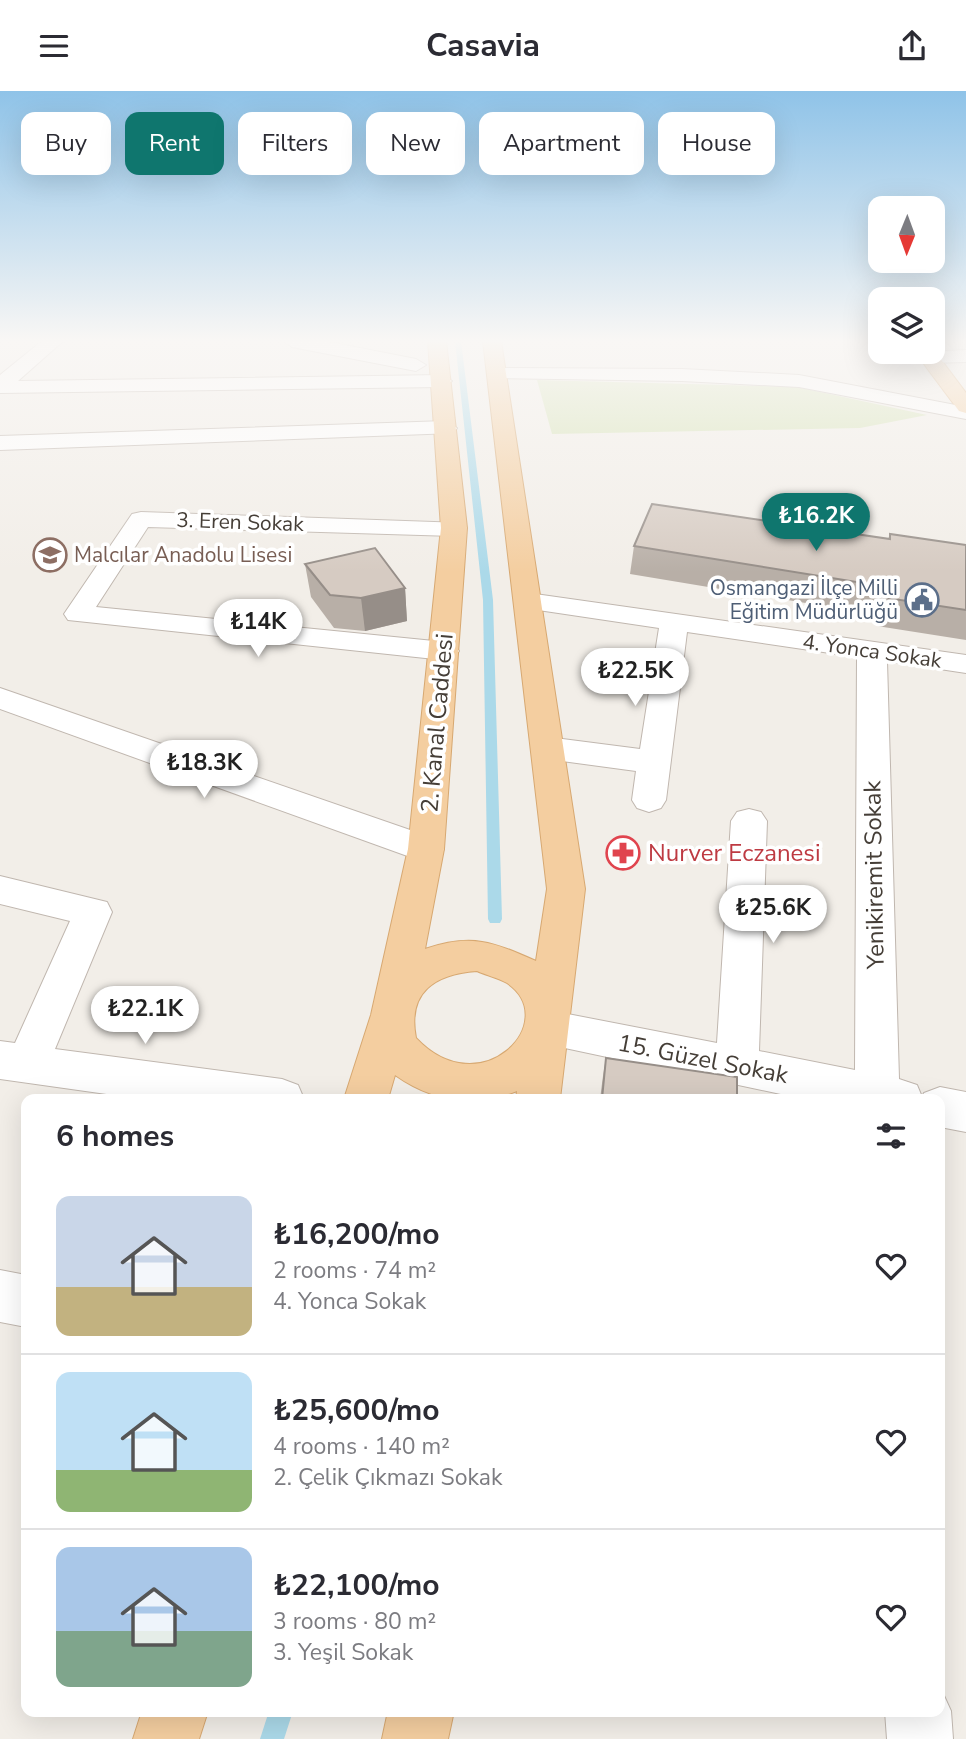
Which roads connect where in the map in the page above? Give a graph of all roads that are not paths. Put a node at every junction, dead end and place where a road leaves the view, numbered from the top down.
1 (445, 418) edge
2 (503, 418) edge
3 (446, 428) junction
4 (0, 443) edge
5 (454, 528) junction
6 (528, 601) junction
7 (674, 622) junction
8 (444, 651) junction
9 (872, 651) junction
10 (966, 664) edge
11 (0, 698) edge
12 (547, 748) junction
13 (654, 762) junction
14 (649, 800) dead end
15 (749, 821) dead end
16 (426, 849) junction
17 (0, 891) edge
18 (392, 1015) junction
19 (547, 1028) junction
20 (14, 1061) edge
21 (737, 1066) junction
22 (247, 1094) edge
23 (368, 1094) edge
24 (539, 1094) edge
25 (871, 1094) edge
26 (885, 1094) edge
27 (945, 1108) edge
28 (966, 1112) edge
29 (0, 1296) edge
30 (21, 1300) edge
31 (173, 1717) edge
32 (420, 1717) edge
33 (918, 1717) edge
34 (166, 1739) edge
35 (415, 1739) edge
36 (920, 1739) edge

1 - 3 main road, 2. Kanal Caddesi
2 - 6 main road
3 - 4 street
3 - 5 main road, 2. Kanal Caddesi
5 - 8 main road, 2. Kanal Caddesi
5 - 8 street, 3. Eren Sokak
6 - 7 street, 4. Yonca Sokak
6 - 12 main road
7 - 9 street, 4. Yonca Sokak
7 - 13 street
8 - 16 main road, 2. Kanal Caddesi
9 - 10 street, 4. Yonca Sokak
9 - 26 street, Yenikiremit Sokak
11 - 16 street
12 - 13 street
12 - 19 main road
13 - 14 street
15 - 21 street
16 - 18 main road, 2. Kanal Caddesi
17 - 20 street
18 - 19 main road
18 - 19 main road
18 - 23 main road, 2. Kanal Caddesi
19 - 21 street, 15. Güzel Sokak
19 - 24 main road
20 - 22 street
21 - 25 street, 15. Güzel Sokak
27 - 28 street
29 - 30 street
31 - 34 main road
32 - 35 main road
33 - 36 street

